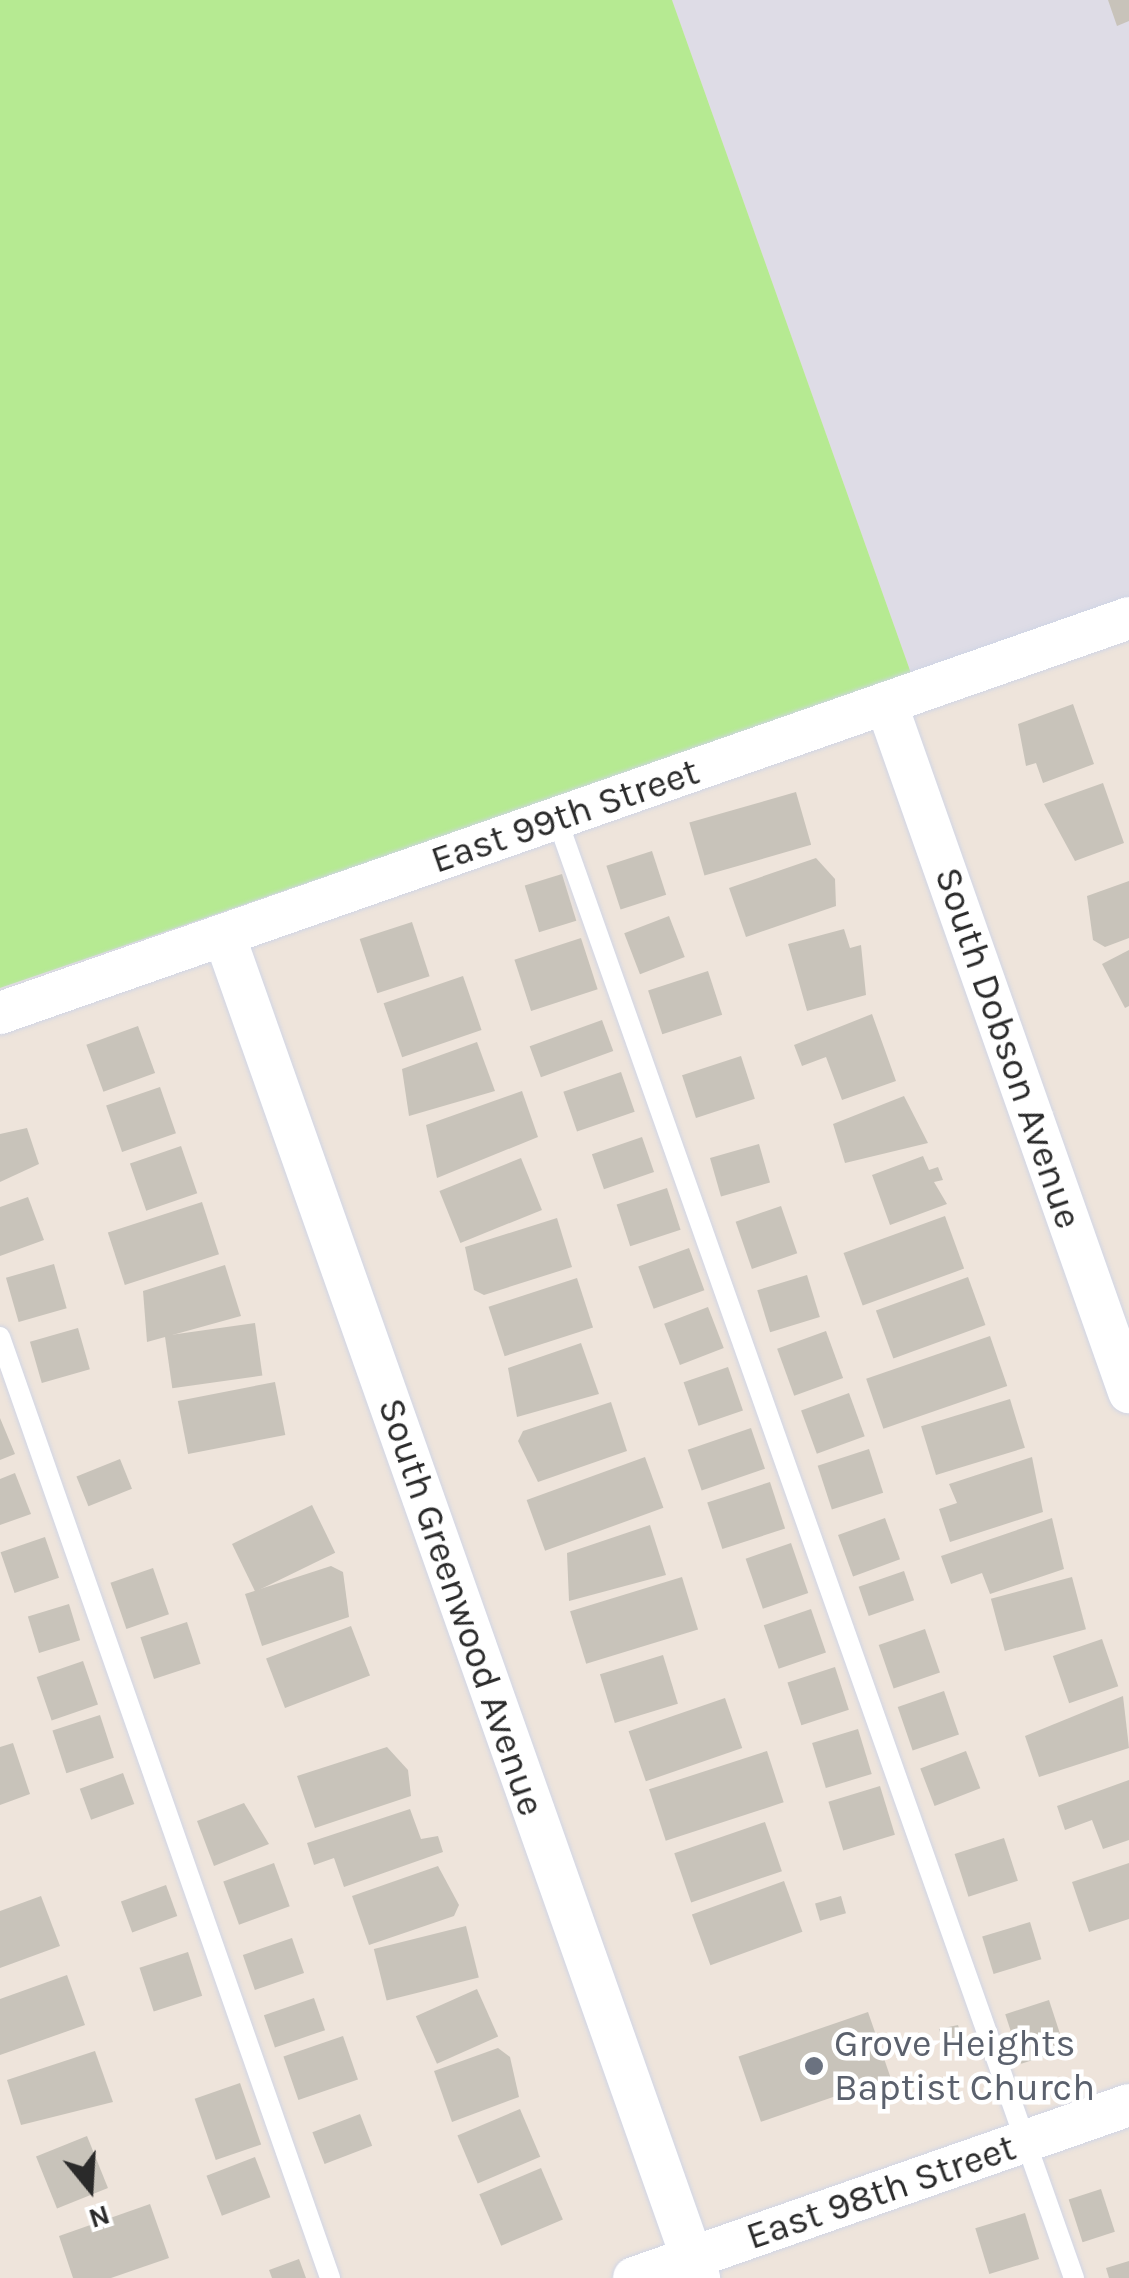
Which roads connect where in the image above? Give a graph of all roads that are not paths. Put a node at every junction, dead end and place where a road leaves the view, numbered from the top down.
1 (1129, 618) edge
2 (886, 704) junction
3 (556, 819) junction
4 (224, 935) junction
5 (0, 1014) edge
6 (0, 1336) edge
7 (1129, 1392) edge
8 (1129, 2106) edge
9 (1026, 2142) junction
10 (696, 2268) edge
11 (330, 2278) edge
12 (634, 2278) edge
13 (1074, 2278) edge

1 - 2 street, East 99th Street
2 - 3 street, East 99th Street
2 - 7 street, South Dobson Avenue
3 - 4 street, East 99th Street
3 - 9 lane
4 - 5 street, East 99th Street
4 - 10 street, South Greenwood Avenue
6 - 11 lane
8 - 9 street, East 98th Street
9 - 10 street, East 98th Street
9 - 13 lane
10 - 12 street, East 98th Street

